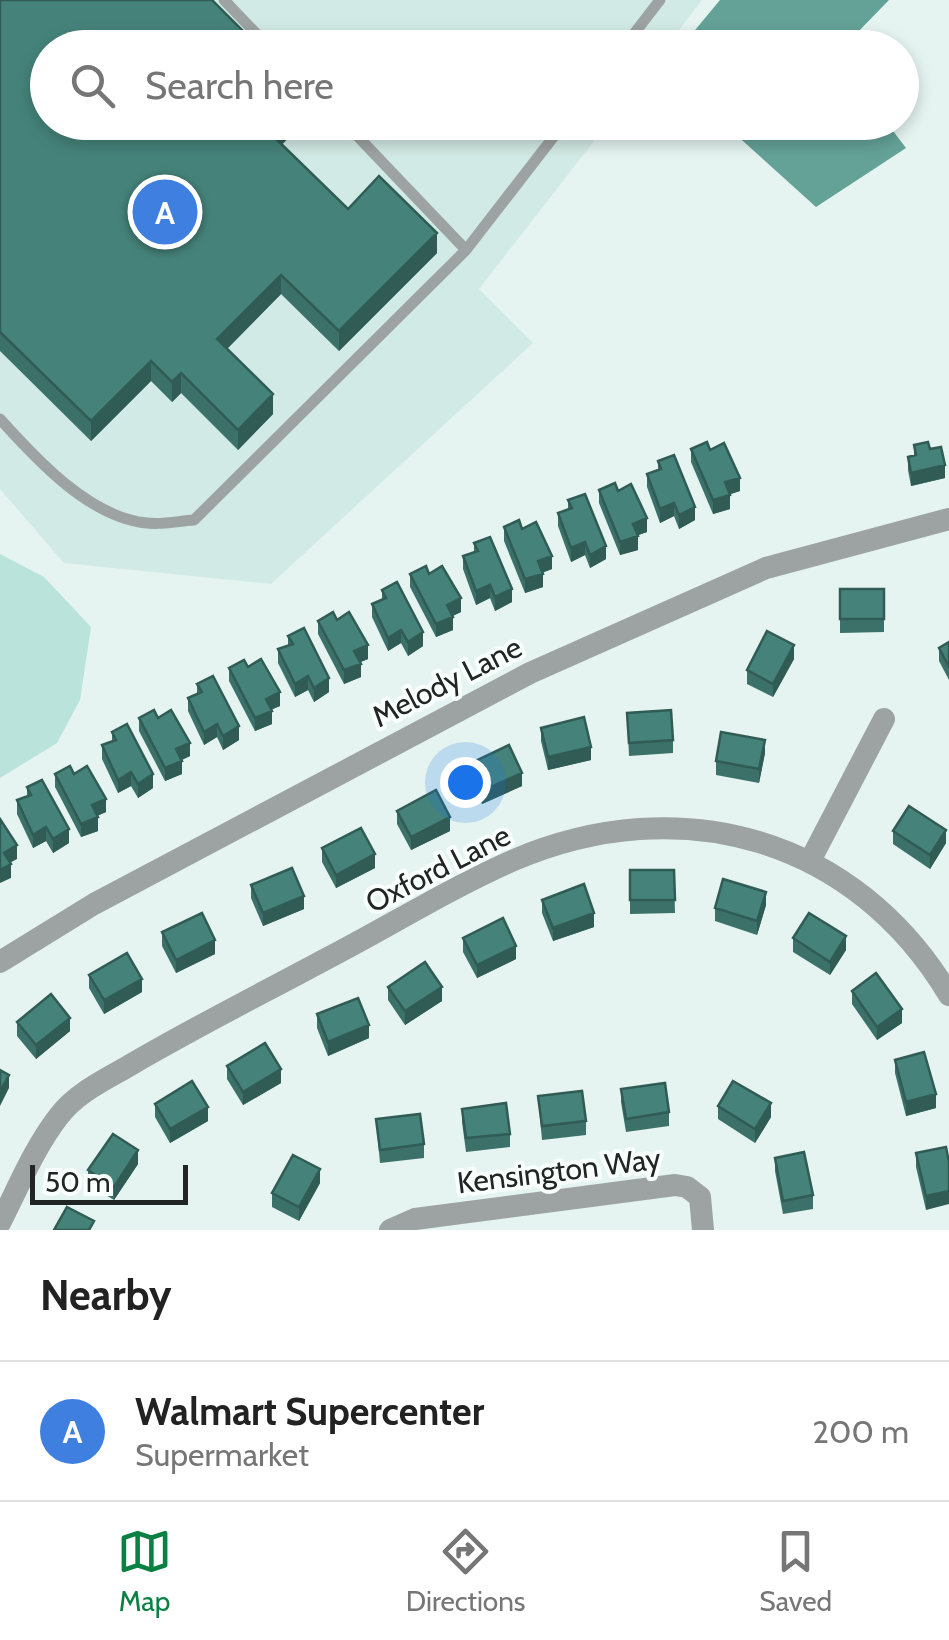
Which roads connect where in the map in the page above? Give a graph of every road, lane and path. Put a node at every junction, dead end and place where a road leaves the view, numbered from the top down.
1 (224, 0) edge
2 (660, 0) edge
3 (253, 30) edge
4 (637, 30) edge
5 (361, 140) edge
6 (551, 140) edge
7 (466, 250) junction
8 (0, 419) edge
9 (949, 518) edge
10 (884, 720) dead end
11 (811, 859) junction
12 (0, 962) edge
13 (949, 995) edge
14 (0, 1223) edge
15 (390, 1230) edge
16 (703, 1230) edge

1 - 3 lane
2 - 4 lane
5 - 7 lane
6 - 7 lane
7 - 8 lane
9 - 12 street, Melody Lane
10 - 11 street
11 - 13 street, Oxford Lane
11 - 14 street, Oxford Lane
15 - 16 street, Kensington Way

